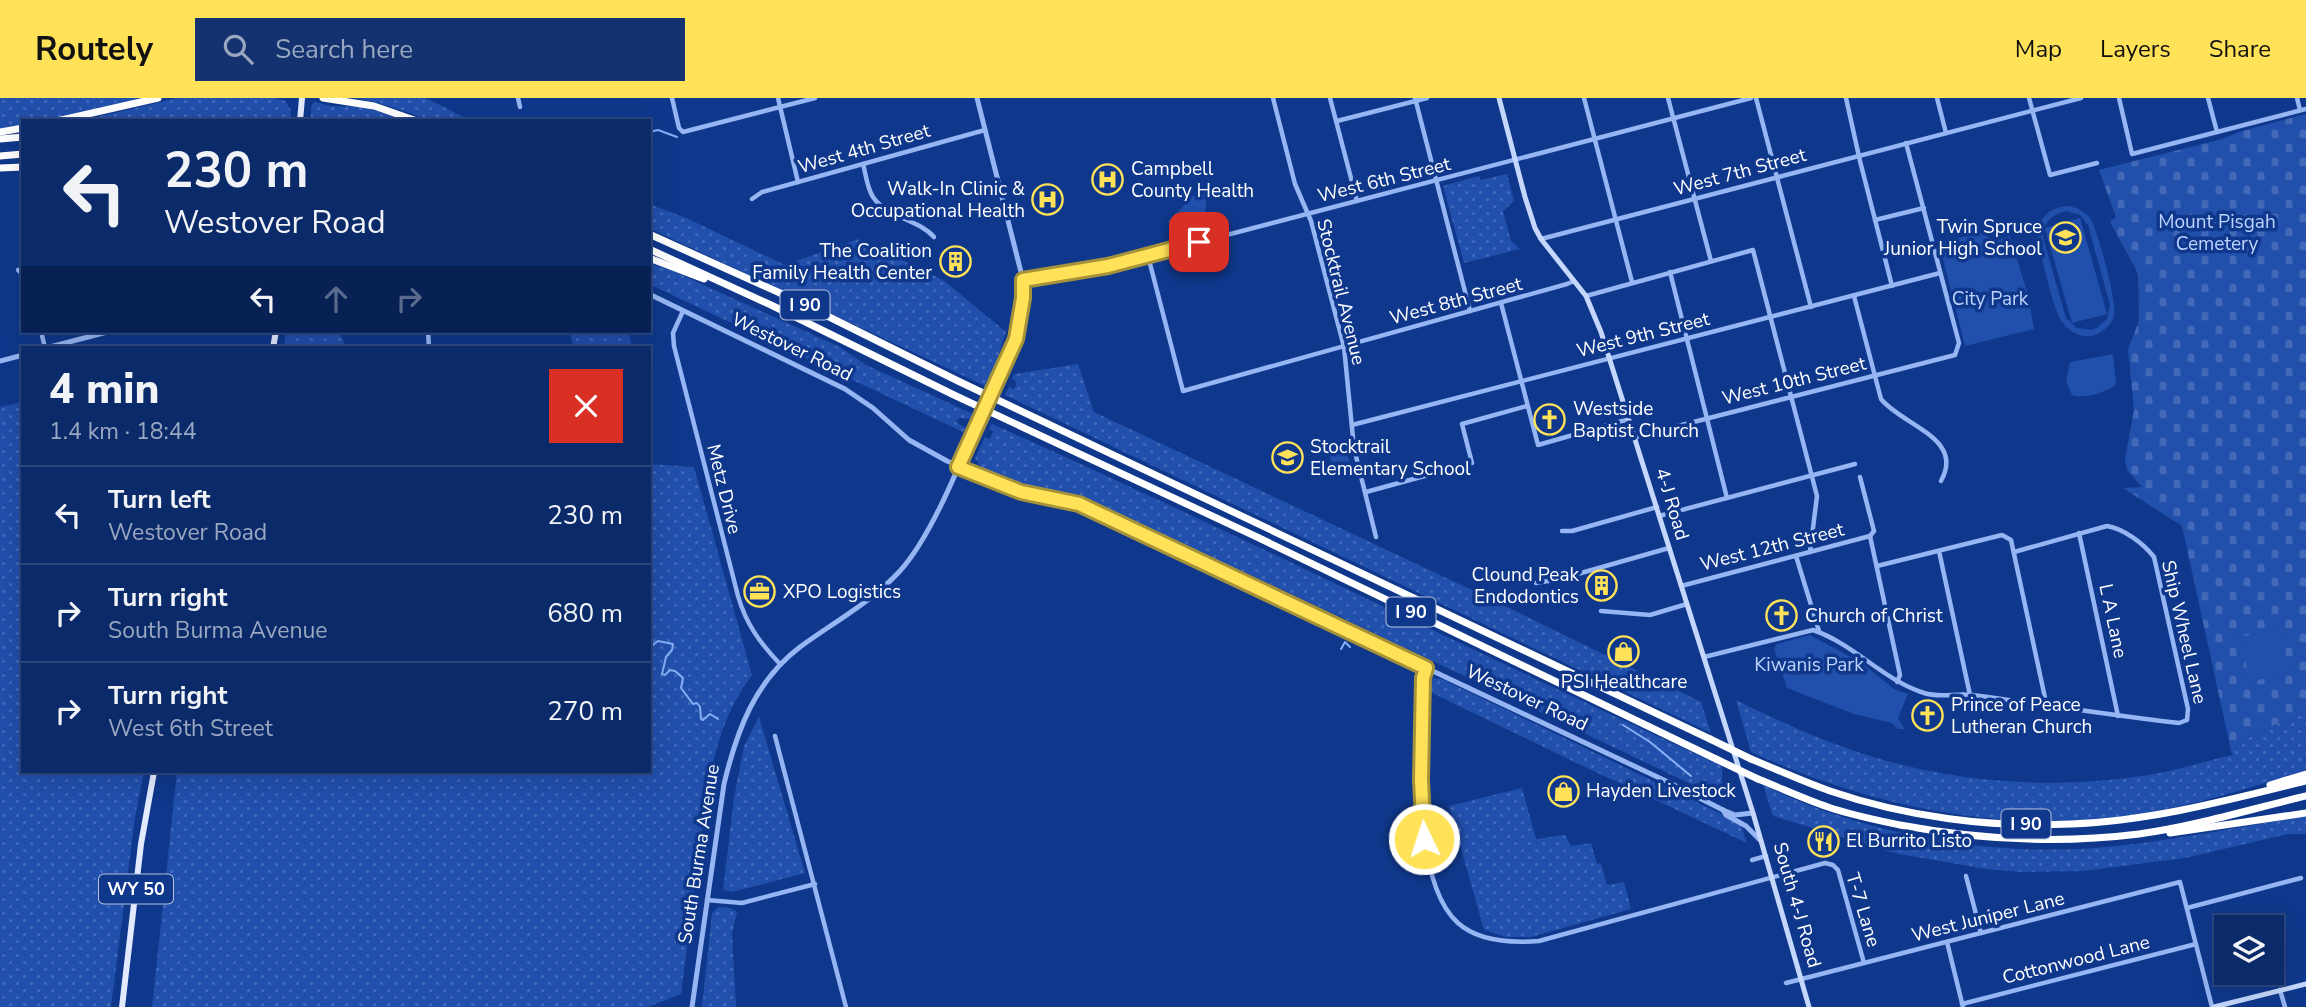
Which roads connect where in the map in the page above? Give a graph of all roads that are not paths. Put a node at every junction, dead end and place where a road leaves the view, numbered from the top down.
1 (158, 98) edge
2 (302, 98) edge
3 (323, 98) edge
4 (518, 98) edge
5 (672, 98) edge
6 (778, 98) edge
7 (815, 98) edge
8 (977, 98) edge
9 (1273, 98) edge
10 (1330, 98) edge
11 (1427, 98) edge
12 (1499, 98) edge
13 (1584, 98) edge
14 (1668, 98) edge
15 (1754, 98) edge
16 (1846, 98) edge
17 (1937, 98) edge
18 (2029, 98) edge
19 (2081, 98) edge
20 (2119, 98) edge
21 (2208, 98) edge
22 (2297, 98) edge
23 (1415, 99) edge
24 (520, 107) dead end
25 (780, 108) junction
26 (2303, 109) edge
27 (2033, 111) junction
28 (1674, 118) junction
29 (67, 119) edge
30 (300, 119) edge
31 (410, 119) edge
32 (1336, 122) junction
33 (21, 128) edge
34 (985, 130) junction
35 (0, 132) edge
36 (2217, 132) junction
37 (1946, 133) junction
38 (21, 137) edge
39 (0, 139) edge
40 (1594, 139) junction
41 (1906, 143) junction
42 (21, 153) edge
43 (1859, 155) junction
44 (0, 156) edge
45 (1516, 160) junction
46 (2097, 163) dead end
47 (863, 164) junction
48 (21, 167) edge
49 (0, 168) edge
50 (1776, 177) junction
51 (1436, 181) junction
52 (798, 183) junction
53 (1695, 198) junction
54 (752, 199) dead end
55 (1357, 201) junction
56 (1924, 208) junction
57 (1308, 214) junction
58 (1615, 219) junction
59 (1875, 220) junction
60 (651, 235) edge
61 (934, 237) dead end
62 (1541, 239) junction
63 (651, 250) edge
64 (1148, 256) junction
65 (651, 259) edge
66 (1712, 261) junction
67 (18, 270) dead end
68 (1670, 272) junction
69 (21, 273) edge
70 (1940, 274) junction
71 (1023, 280) junction
72 (1574, 281) junction
73 (1632, 282) junction
74 (1892, 286) junction
75 (651, 295) edge
76 (1586, 296) junction
77 (1854, 296) junction
78 (1501, 303) junction
79 (771, 305) junction
80 (1811, 307) junction
81 (683, 311) junction
82 (1470, 311) junction
83 (1770, 317) junction
84 (105, 333) edge
85 (1686, 339) junction
86 (68, 346) edge
87 (1344, 347) junction
88 (21, 356) edge
89 (1609, 358) junction
90 (0, 361) edge
91 (1874, 375) junction
92 (1521, 381) junction
93 (1791, 396) junction
94 (1527, 406) junction
95 (1707, 418) junction
96 (1629, 419) junction
97 (1352, 425) junction
98 (1635, 437) junction
99 (1855, 464) dead end
100 (958, 467) junction
101 (1812, 476) junction
102 (1860, 477) dead end
103 (1941, 481) dead end
104 (1366, 492) junction
105 (1727, 498) junction
106 (1657, 508) junction
107 (1659, 516) junction
108 (1562, 531) dead end
109 (2080, 533) junction
110 (1870, 536) junction
111 (1376, 537) dead end
112 (1670, 548) junction
113 (1939, 551) junction
114 (1810, 552) junction
115 (2014, 552) junction
116 (1796, 556) junction
117 (1877, 566) junction
118 (1536, 583) dead end
119 (1681, 586) junction
120 (1687, 604) junction
121 (1601, 611) dead end
122 (1819, 632) junction
123 (1704, 657) junction
124 (780, 664) junction
125 (1426, 668) junction
126 (1897, 682) junction
127 (1970, 695) junction
128 (2047, 707) junction
129 (2119, 716) junction
130 (775, 736) dead end
131 (154, 773) edge
132 (2306, 774) edge
133 (2306, 780) edge
134 (2306, 796) edge
135 (1723, 810) junction
136 (1753, 813) junction
137 (2306, 813) edge
138 (2138, 817) junction
139 (2030, 840) junction
140 (1761, 841) junction
141 (1766, 856) junction
142 (1752, 860) dead end
143 (1966, 876) dead end
144 (1773, 877) junction
145 (2301, 878) dead end
146 (815, 884) junction
147 (707, 900) junction
148 (2187, 908) junction
149 (1981, 933) junction
150 (1947, 942) junction
151 (2196, 944) junction
152 (1864, 963) junction
153 (1802, 979) junction
154 (1786, 983) dead end
155 (2306, 984) edge
156 (2280, 990) junction
157 (1962, 1005) edge
158 (122, 1007) edge
159 (692, 1007) edge
160 (846, 1007) edge
161 (1810, 1007) edge
162 (2213, 1007) edge
163 (2285, 1007) edge

1 - 29 highway
2 - 30 main road
3 - 31 highway
4 - 24 street
5 - 25 street
6 - 25 street
7 - 25 street
8 - 34 street, South Burma Avenue
9 - 57 street, Stocktrail Avenue
10 - 32 street
11 - 23 street
12 - 45 main road, 4-J Road
13 - 40 street
14 - 28 street
15 - 28 street, West 6th Street
15 - 50 street
16 - 43 street
17 - 37 street
18 - 27 street
19 - 27 street, West 7th Street
20 - 36 street
21 - 36 street
22 - 26 street
23 - 32 street
23 - 51 street
25 - 52 street
26 - 36 street
27 - 37 street, West 7th Street
27 - 46 street
28 - 40 street, West 6th Street
28 - 53 street
32 - 55 street
33 - 35 highway
34 - 47 street, West 4th Street
34 - 71 street, South Burma Avenue
37 - 41 street, West 7th Street
38 - 39 highway
40 - 45 street, West 6th Street
40 - 58 street
41 - 43 street, West 7th Street
41 - 56 street
42 - 44 highway
43 - 50 street, West 7th Street
43 - 59 street
45 - 51 street, West 6th Street
45 - 62 main road, 4-J Road
47 - 52 street, West 4th Street
47 - 61 street
48 - 49 highway
50 - 53 street, West 7th Street
50 - 80 street
51 - 55 street, West 6th Street
51 - 82 street
52 - 54 street, West 4th Street
53 - 58 street, West 7th Street
53 - 66 street
55 - 57 street, West 6th Street
56 - 59 street
56 - 70 street
57 - 64 street, West 6th Street
57 - 87 street, Stocktrail Avenue
58 - 62 street, West 7th Street
58 - 73 street
59 - 74 street
60 - 138 highway, I 90, bridge
62 - 72 main road, 4-J Road
63 - 79 highway, I 90
64 - 71 street, West 6th Street
64 - 87 street, West 8th Street
65 - 79 highway, I 90
66 - 68 street
66 - 83 street
67 - 69 street
68 - 73 street
68 - 85 street
70 - 74 street, West 9th Street
70 - 91 street, West 10th Street
71 - 100 street, South Burma Avenue, bridge
72 - 76 main road, 4-J Road
72 - 78 street, West 8th Street
73 - 76 street
74 - 77 street, West 9th Street
75 - 81 street, Westover Road
76 - 89 main road, 4-J Road
77 - 80 street, West 9th Street
77 - 91 street
78 - 82 street, West 8th Street
78 - 92 street
79 - 139 highway, I 90, bridge
80 - 83 street, West 9th Street
81 - 100 street, Westover Road
81 - 124 street, Metz Drive
82 - 87 street, West 8th Street
83 - 85 street, West 9th Street
83 - 93 street
84 - 86 street
85 - 89 street, West 9th Street
85 - 95 street
87 - 97 street, Stocktrail Avenue
88 - 90 street
89 - 92 street, West 9th Street
89 - 96 main road, 4-J Road
91 - 93 street, West 10th Street
91 - 103 street
92 - 94 street
92 - 97 street, West 9th Street
93 - 95 street, West 10th Street
93 - 101 street
94 - 96 street
94 - 104 street
95 - 98 street, West 10th Street
95 - 105 street
96 - 98 main road, 4-J Road
97 - 104 street, Stocktrail Avenue
98 - 106 main road, 4-J Road
99 - 101 street
100 - 124 street, South Burma Avenue
100 - 125 street, Westover Road
101 - 105 street
101 - 114 street
102 - 110 street
104 - 111 street, Stocktrail Avenue
105 - 107 street
106 - 107 main road, 4-J Road
106 - 108 street
107 - 112 main road, 4-J Road
109 - 115 street
109 - 129 street, L A Lane
109 - 129 street, Ship Wheel Lane
110 - 114 street, West 12th Street
110 - 117 street
112 - 118 street, West 12th Street
112 - 119 main road, 4-J Road
113 - 115 street
113 - 117 street
113 - 127 street
114 - 116 street, West 12th Street
115 - 128 street
116 - 119 street, West 12th Street
116 - 122 street
117 - 126 street
119 - 120 main road, 4-J Road
120 - 121 street
120 - 123 main road, 4-J Road
122 - 123 street
122 - 126 street
123 - 136 main road, 4-J Road
124 - 147 street, South Burma Avenue
125 - 135 street, Westover Road
125 - 144 street
126 - 127 street
127 - 128 street
128 - 129 street
130 - 146 street
131 - 158 main road, WY 50
132 - 138 highway, I 90
133 - 138 highway, I 90
134 - 139 highway, I 90
135 - 136 street, Westover Road
135 - 140 street
136 - 140 main road, South 4-J Road
137 - 139 highway, I 90
140 - 141 main road, South 4-J Road
141 - 142 street
141 - 144 main road, South 4-J Road
143 - 149 street
144 - 152 street, T-7 Lane
144 - 153 main road, South 4-J Road
145 - 148 street
146 - 147 street
146 - 160 street
147 - 159 street, South Burma Avenue
148 - 149 street, West Juniper Lane
148 - 151 street
149 - 150 street, West Juniper Lane
150 - 152 street, West Juniper Lane
150 - 157 street
151 - 157 street, Cottonwood Lane
151 - 162 street
152 - 153 street, West Juniper Lane
153 - 154 street, West Juniper Lane
153 - 161 main road, South 4-J Road
155 - 156 main road
156 - 162 main road
156 - 163 street

